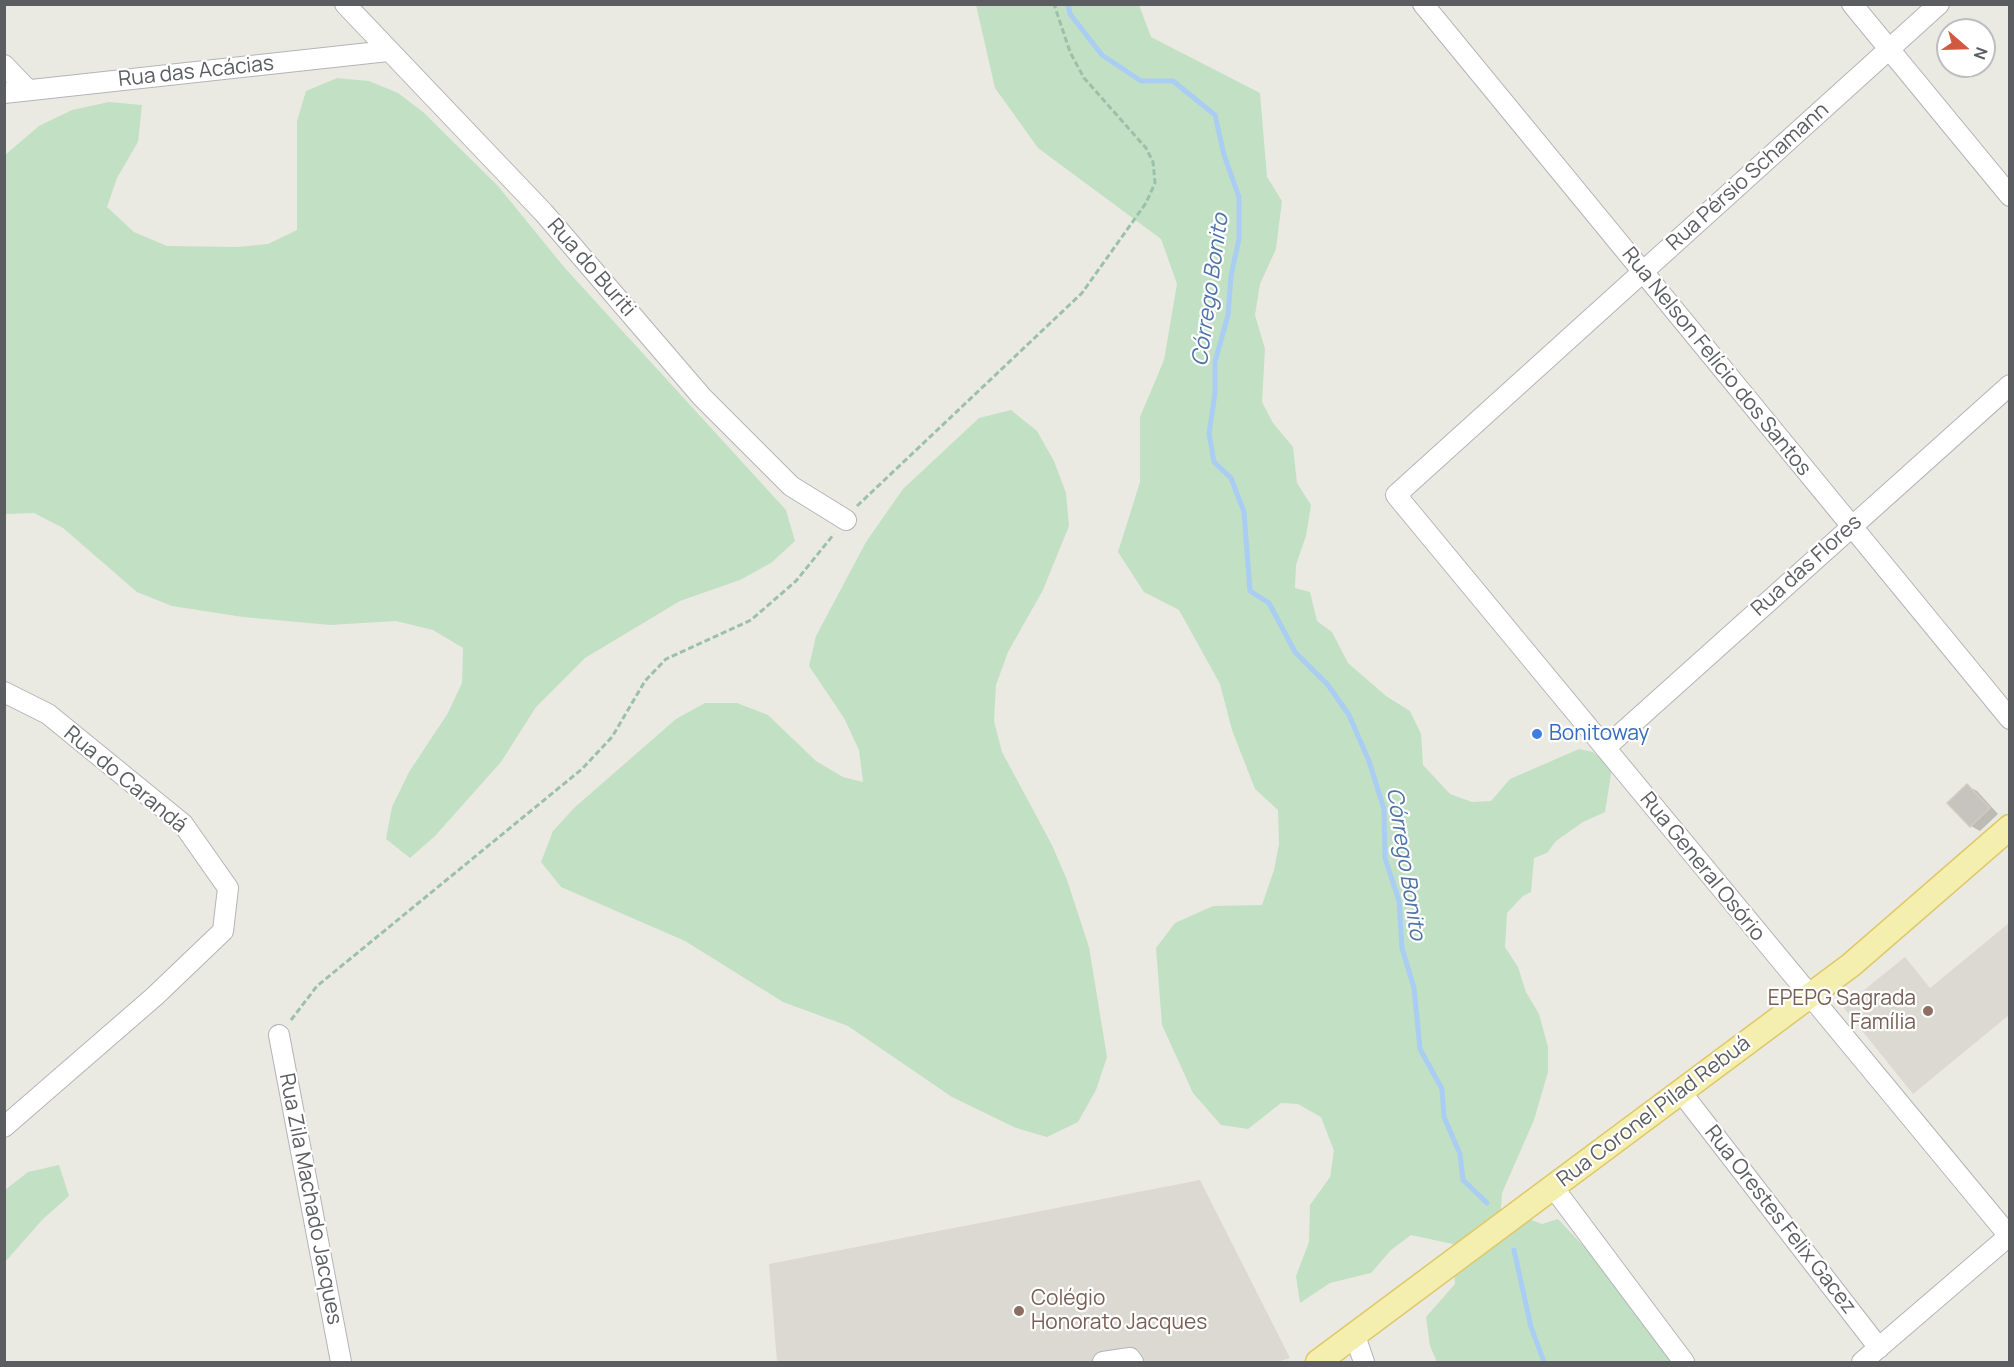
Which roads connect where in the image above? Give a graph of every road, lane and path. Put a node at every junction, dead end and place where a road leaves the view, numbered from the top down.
1 (345, 4) edge
2 (1054, 4) edge
3 (1852, 4) edge
4 (1940, 4) edge
5 (1431, 7) edge
6 (1889, 50) junction
7 (388, 51) junction
8 (4, 64) edge
9 (28, 90) junction
10 (4, 93) edge
11 (2010, 196) edge
12 (1643, 272) junction
13 (2010, 384) edge
14 (1396, 495) joint
15 (846, 520) junction
16 (1851, 526) junction
17 (4, 692) edge
18 (2010, 719) edge
19 (1605, 748) junction
20 (2010, 827) edge
21 (1809, 996) junction
22 (279, 1035) joint
23 (1681, 1092) junction
24 (9, 1114) edge
25 (1553, 1187) junction
26 (2009, 1236) edge
27 (1355, 1336) junction
28 (1879, 1348) junction
29 (341, 1362) edge
30 (1103, 1362) edge
31 (1133, 1362) edge
32 (1318, 1362) edge
33 (1364, 1362) edge
34 (1684, 1362) edge
35 (1862, 1362) edge

1 - 7 street, Rua do Buriti
2 - 15 path
3 - 6 street
4 - 6 street, Rua Pérsio Schamann
5 - 12 street, Rua Nelson Felício dos Santos
6 - 11 street
6 - 12 street, Rua Pérsio Schamann
7 - 9 street, Rua das Acácias
7 - 15 street, Rua do Buriti
8 - 9 street
9 - 10 street, Rua das Acácias
12 - 14 street, Rua Pérsio Schamann
12 - 16 street, Rua Nelson Felício dos Santos
13 - 16 street, Rua das Flores
14 - 19 street, Rua General Osório
15 - 22 path
16 - 18 street, Rua Nelson Felício dos Santos
16 - 19 street, Rua das Flores
17 - 24 street, Rua do Carandá
19 - 21 street, Rua General Osório
20 - 21 main road, Rua Coronel Pilad Rebuá
21 - 23 main road, Rua Coronel Pilad Rebuá
21 - 26 street, Rua General Osório
22 - 29 street, Rua Zila Machado Jacques
23 - 25 main road, Rua Coronel Pilad Rebuá
23 - 28 street, Rua Orestes Felix Gacez
25 - 27 main road, Rua Coronel Pilad Rebuá
25 - 34 street
26 - 28 street
27 - 32 main road, Rua Coronel Pilad Rebuá
27 - 33 street
28 - 35 street
30 - 31 street

